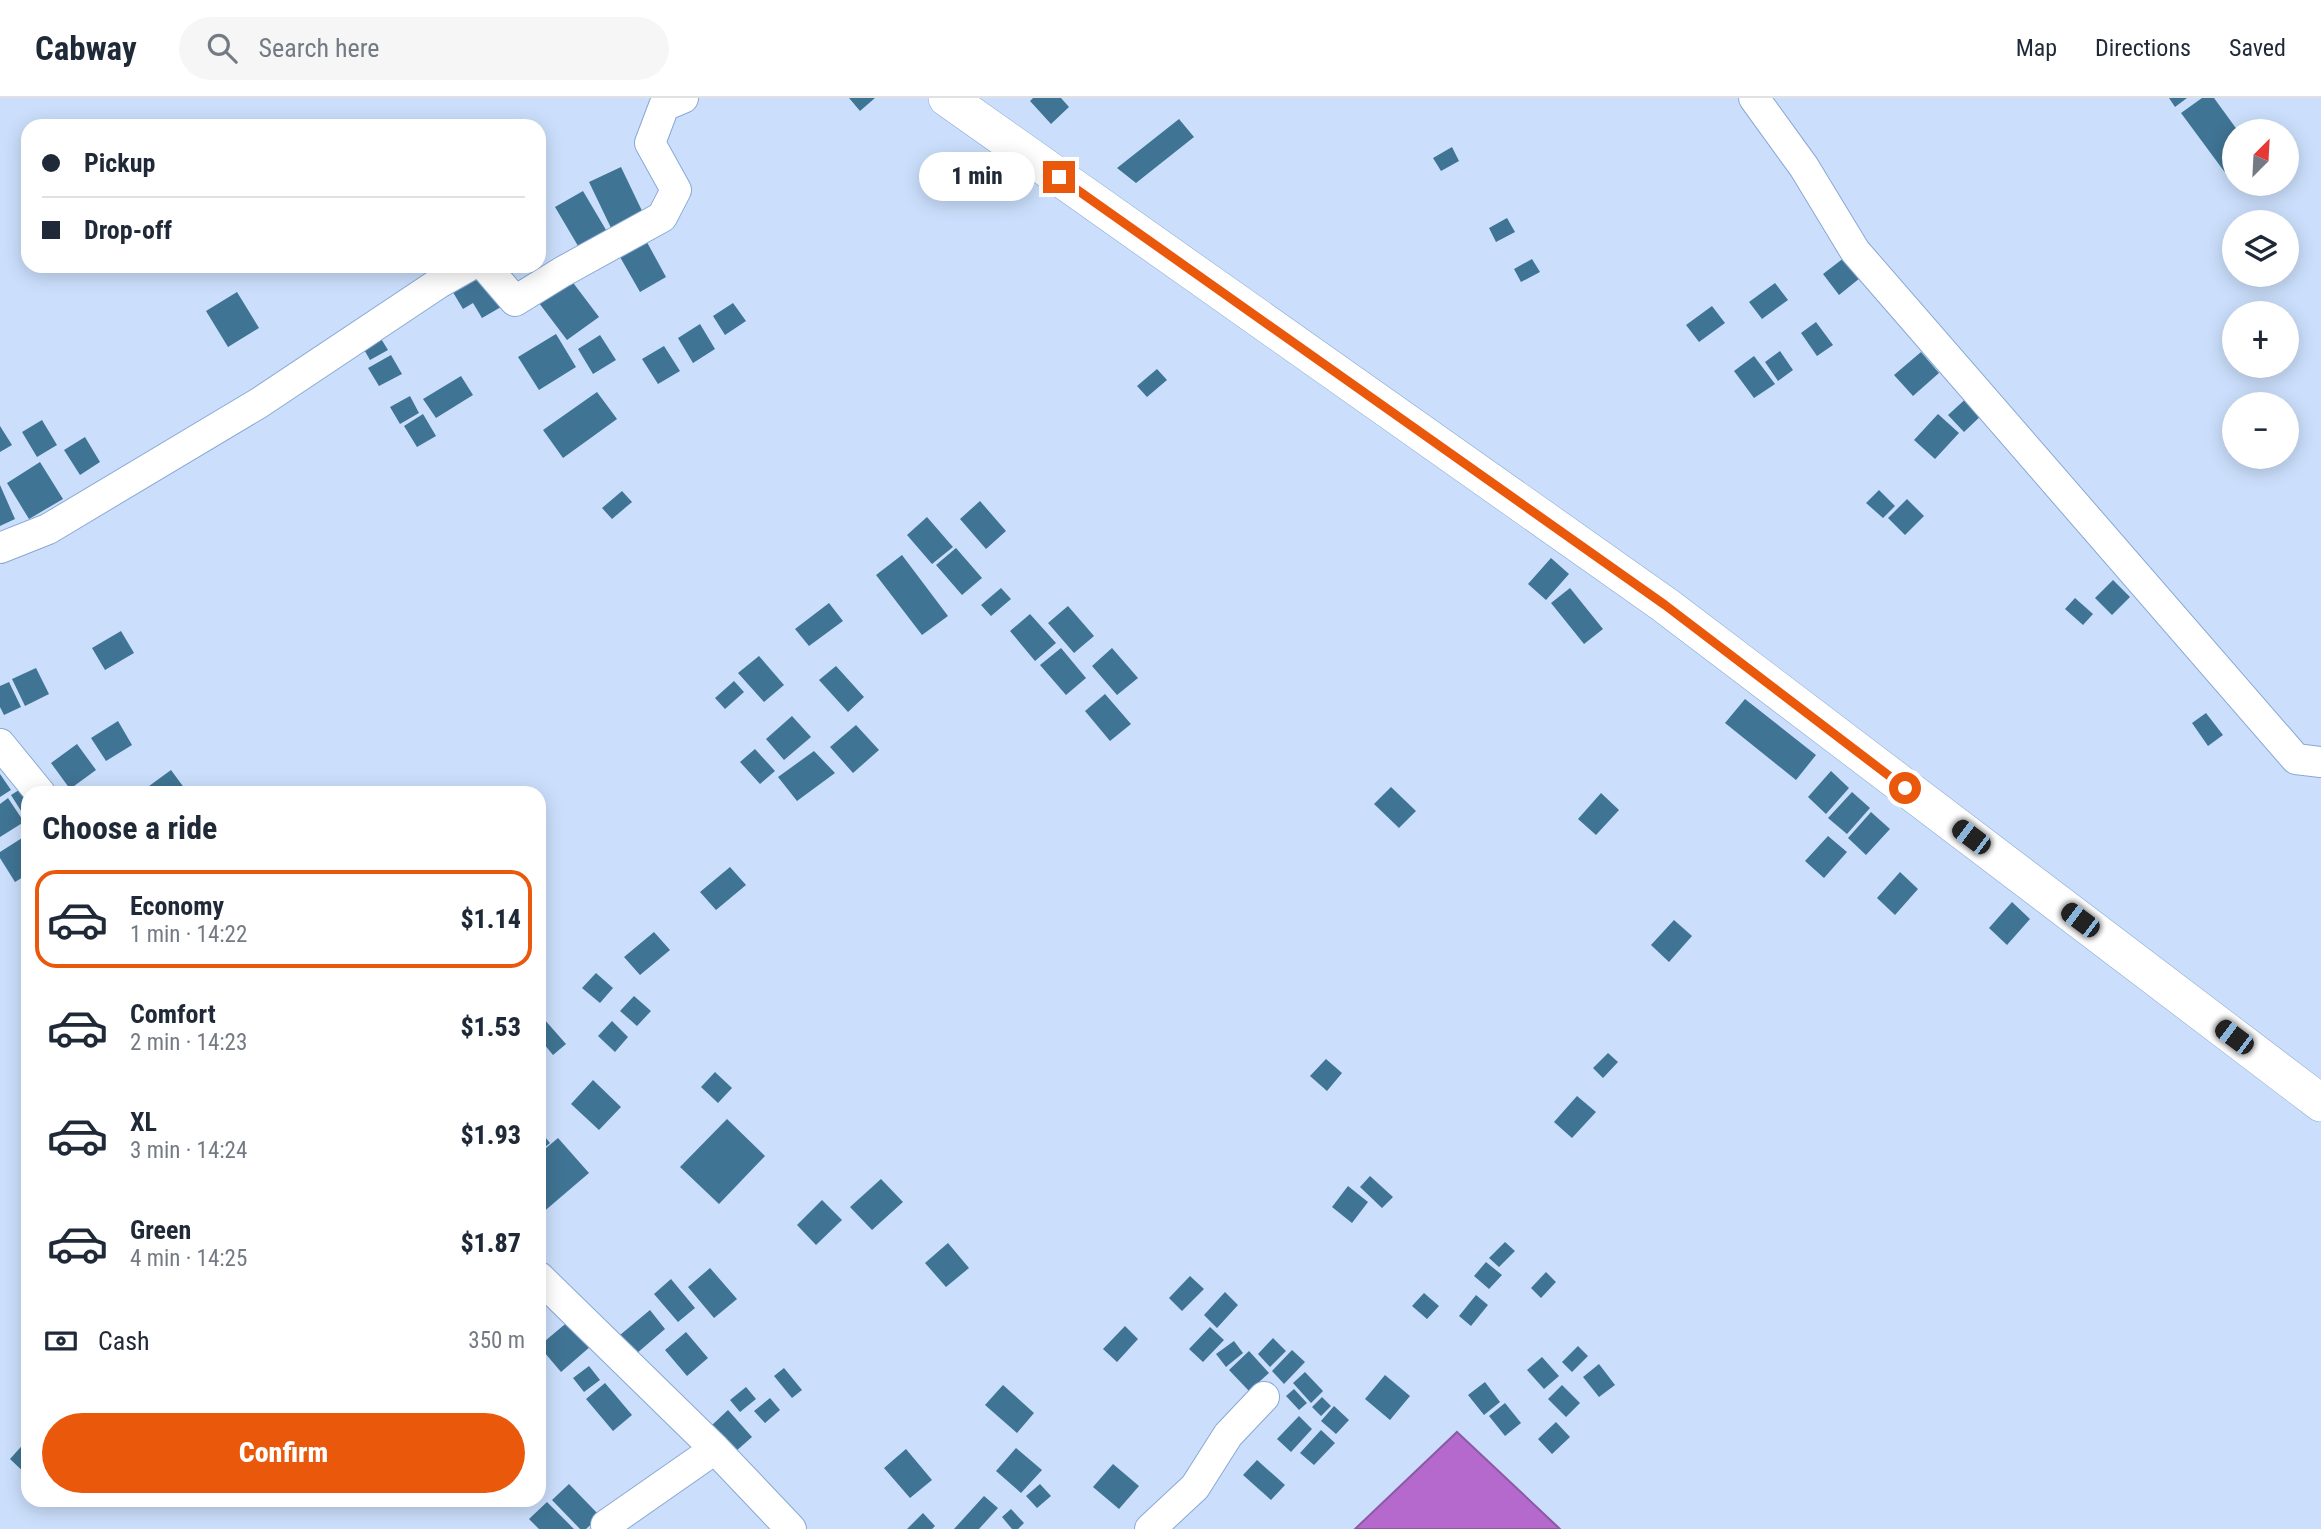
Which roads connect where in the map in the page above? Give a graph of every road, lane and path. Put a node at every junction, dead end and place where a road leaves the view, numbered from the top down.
1 (683, 98) edge
2 (947, 98) edge
3 (986, 98) edge
4 (1754, 98) edge
5 (457, 273) edge
6 (491, 273) edge
7 (0, 548) edge
8 (0, 744) edge
9 (2321, 762) edge
10 (34, 786) edge
11 (2321, 1075) edge
12 (2321, 1103) edge
13 (546, 1283) edge
14 (1264, 1397) dead end
15 (715, 1448) junction
16 (606, 1525) dead end
17 (791, 1529) edge
18 (1150, 1529) edge

1 - 6 street
2 - 12 main road
3 - 11 main road
4 - 9 street
5 - 7 street
8 - 10 street
13 - 15 street
14 - 18 street
15 - 16 street
15 - 17 street

